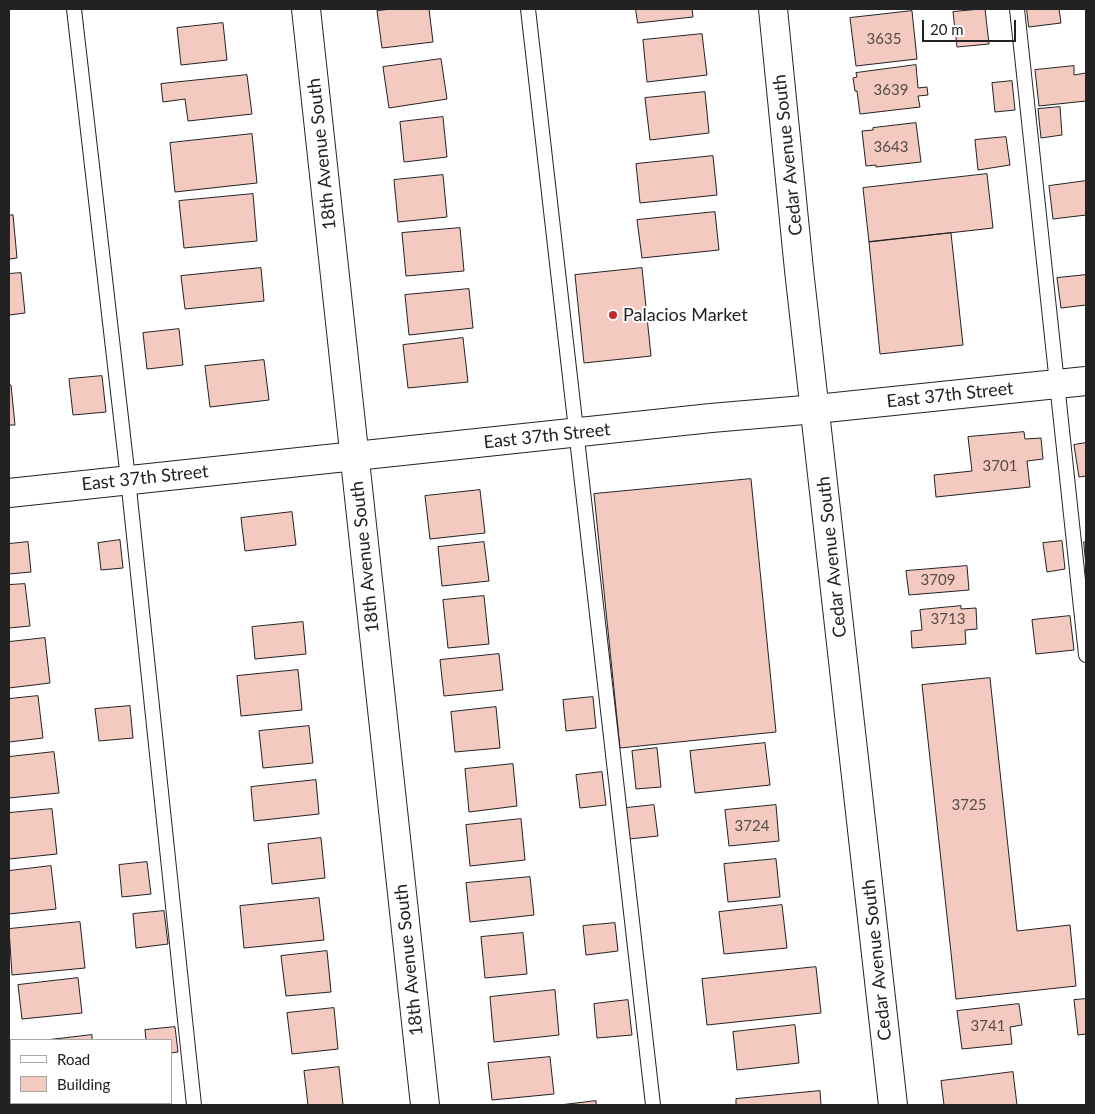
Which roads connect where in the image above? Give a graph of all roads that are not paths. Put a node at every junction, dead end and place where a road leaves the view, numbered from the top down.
1 (74, 9) edge
2 (306, 9) edge
3 (528, 9) edge
4 (773, 9) edge
5 (1017, 9) edge
6 (1086, 381) edge
7 (1058, 384) junction
8 (816, 409) junction
9 (575, 434) junction
10 (354, 456) junction
11 (128, 480) junction
12 (9, 493) edge
13 (1086, 655) edge
14 (194, 1105) edge
15 (425, 1105) edge
16 (653, 1105) edge
17 (893, 1105) edge

1 - 11 lane
2 - 10 street, 18th Avenue South
3 - 9 lane
4 - 8 street, Cedar Avenue South
5 - 7 lane
6 - 7 street, East 37th Street
7 - 8 street, East 37th Street
7 - 13 lane
8 - 9 street, East 37th Street
8 - 17 street, Cedar Avenue South
9 - 10 street, East 37th Street
9 - 16 lane
10 - 11 street, East 37th Street
10 - 15 street, 18th Avenue South
11 - 12 street, East 37th Street
11 - 14 lane

